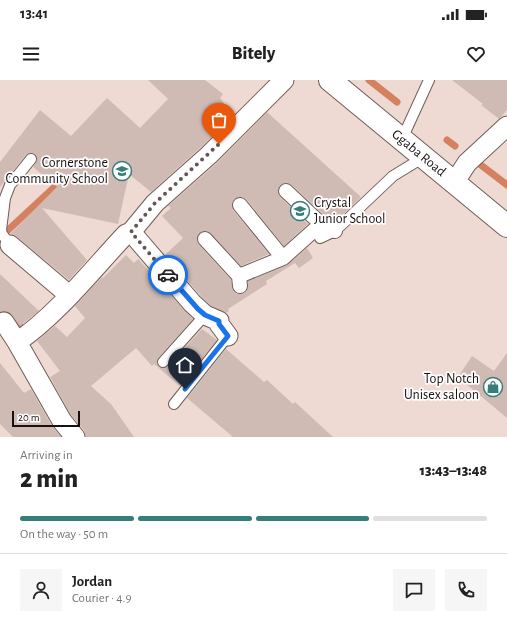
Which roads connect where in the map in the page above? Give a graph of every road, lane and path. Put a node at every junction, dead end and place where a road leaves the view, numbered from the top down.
1 (284, 80) edge
2 (330, 80) edge
3 (429, 80) edge
4 (507, 126) edge
5 (402, 139) junction
6 (424, 157) junction
7 (31, 158) dead end
8 (454, 183) junction
9 (286, 191) dead end
10 (240, 205) dead end
11 (507, 226) edge
12 (321, 231) junction
13 (335, 231) joint
14 (131, 232) junction
15 (205, 239) dead end
16 (10, 245) joint
17 (283, 258) junction
18 (69, 295) junction
19 (205, 315) junction
20 (4, 322) dead end
21 (228, 336) joint
22 (17, 342) junction
23 (163, 362) dead end
24 (174, 404) dead end
25 (75, 437) edge

1 - 14 street
2 - 5 street, Ggaba Road
3 - 5 lane
4 - 8 street
5 - 6 street, Ggaba Road
6 - 8 street, Ggaba Road
6 - 13 lane
7 - 16 lane
8 - 11 street, Ggaba Road
9 - 12 street
10 - 17 street
12 - 13 street
12 - 17 street
14 - 18 street
14 - 19 street
15 - 17 street
16 - 18 street
18 - 22 street
19 - 21 street
19 - 23 lane
20 - 22 street
21 - 24 lane
22 - 25 street

